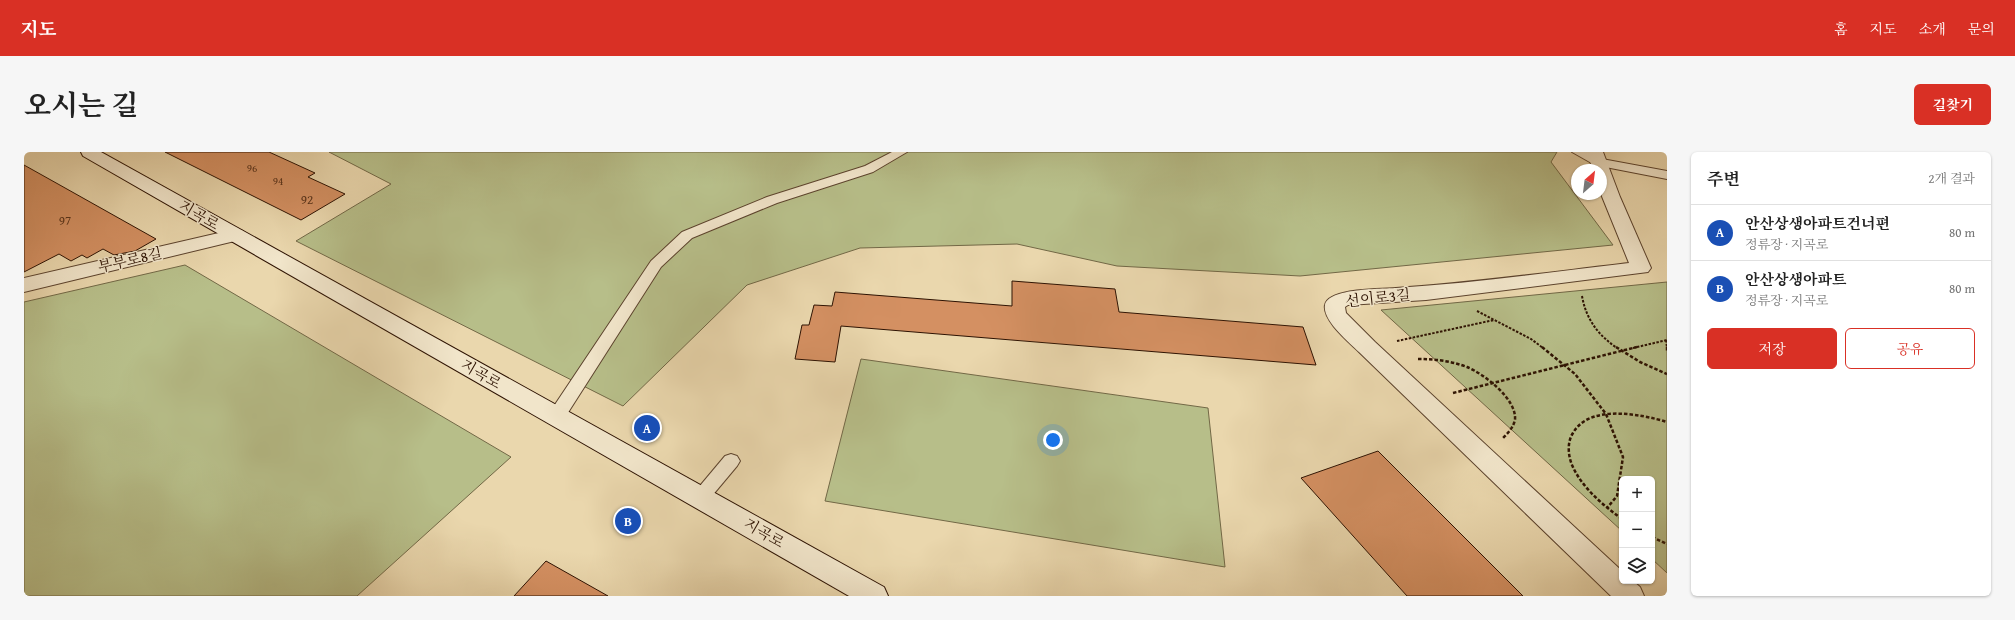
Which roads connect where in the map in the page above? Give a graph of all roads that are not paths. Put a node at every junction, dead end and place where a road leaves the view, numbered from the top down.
1 (89, 152) edge
2 (901, 152) edge
3 (1578, 152) edge
4 (1597, 157) edge
5 (1667, 175) edge
6 (236, 235) junction
7 (24, 285) edge
8 (556, 416) junction
9 (731, 461) dead end
10 (700, 498) junction
11 (874, 596) edge
12 (1630, 596) edge

1 - 6 main road, 지곡로
2 - 8 lane
3 - 4 lane
4 - 5 lane
4 - 12 main road, 선이로3길
6 - 7 main road, 부부로8길
6 - 8 main road, 지곡로
8 - 10 main road, 지곡로
9 - 10 lane
10 - 11 main road, 지곡로

